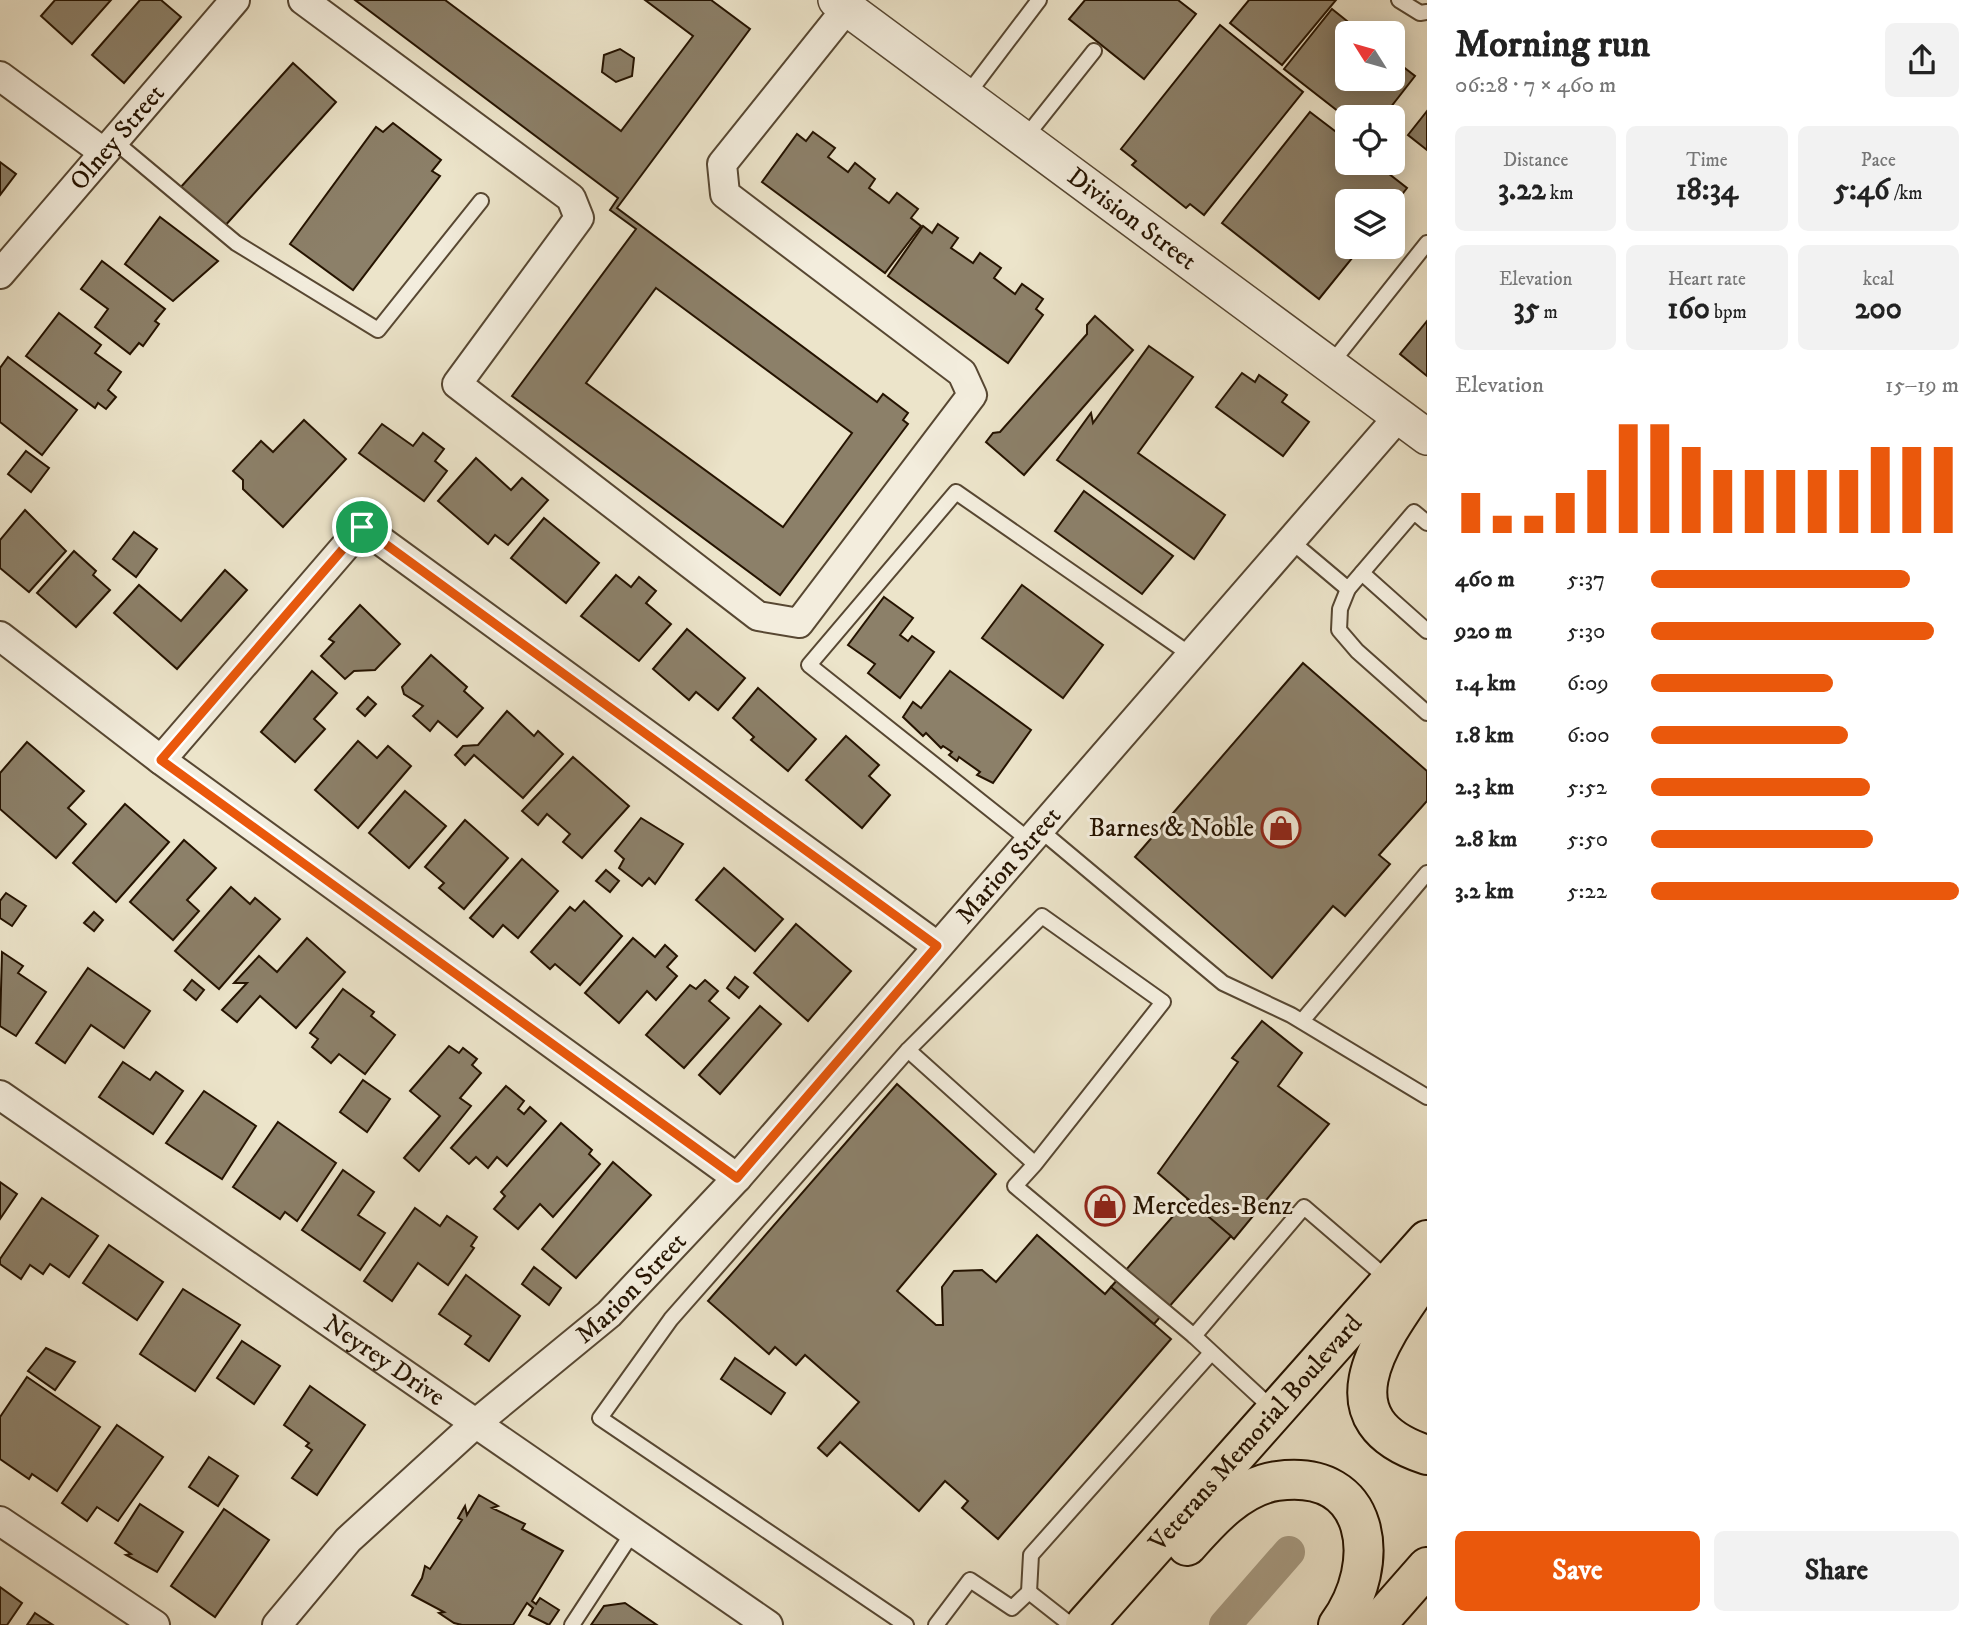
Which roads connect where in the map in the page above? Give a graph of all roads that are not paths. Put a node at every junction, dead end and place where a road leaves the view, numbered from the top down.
1 (235, 0) edge
2 (303, 0) edge
3 (1040, 0) edge
4 (1399, 0) edge
5 (842, 4) edge
6 (1427, 12) edge
7 (1094, 51) dead end
8 (0, 76) edge
9 (967, 95) junction
10 (1024, 139) junction
11 (108, 146) junction
12 (481, 201) dead end
13 (1427, 243) edge
14 (0, 274) edge
15 (1330, 365) junction
16 (1399, 416) junction
17 (1427, 437) edge
18 (1427, 523) edge
19 (1291, 541) junction
20 (1362, 573) junction
21 (1348, 589) junction
22 (1427, 631) edge
23 (0, 636) edge
24 (1191, 655) junction
25 (1427, 713) edge
26 (161, 760) junction
27 (1034, 835) junction
28 (1427, 873) edge
29 (937, 946) junction
30 (1296, 1018) junction
31 (908, 1050) junction
32 (0, 1095) edge
33 (1427, 1097) edge
34 (1035, 1164) junction
35 (737, 1178) junction
36 (1427, 1240) edge
37 (1427, 1273) edge
38 (1390, 1281) junction
39 (1194, 1336) junction
40 (1211, 1353) junction
41 (1275, 1411) junction
42 (475, 1424) junction
43 (1427, 1455) edge
44 (0, 1521) edge
45 (633, 1532) junction
46 (1427, 1567) edge
47 (1029, 1592) junction
48 (155, 1625) edge
49 (277, 1625) edge
50 (572, 1625) edge
51 (768, 1625) edge
52 (906, 1625) edge
53 (936, 1625) edge
54 (1071, 1625) edge
55 (1085, 1625) edge
56 (1096, 1625) edge
57 (1338, 1625) edge
58 (1376, 1625) edge

1 - 11 street, Olney Street
2 - 5 street
3 - 9 lane
4 - 6 lane
5 - 9 street, Division Street
7 - 10 lane
8 - 11 street
9 - 10 street, Division Street
10 - 15 street, Division Street
11 - 12 lane
11 - 14 street, Olney Street
13 - 15 lane
15 - 16 street, Division Street
16 - 17 street, Division Street
16 - 19 street, Marion Street
18 - 20 lane
19 - 21 lane
19 - 24 street, Marion Street
20 - 21 lane
20 - 22 lane
21 - 25 lane
23 - 26 street
24 - 27 street, Marion Street
24 - 27 lane
26 - 29 street
26 - 35 street
27 - 29 street, Marion Street
27 - 30 lane
28 - 30 lane
29 - 35 street, Marion Street
30 - 33 lane
31 - 34 lane
31 - 34 lane
31 - 52 lane
32 - 42 street, Neyrey Drive
34 - 39 lane
35 - 42 street, Marion Street
36 - 38 main road, Veterans Memorial Boulevard
37 - 43 main road
38 - 39 lane
38 - 41 main road, Veterans Memorial Boulevard
39 - 40 lane
40 - 41 lane
40 - 47 lane
41 - 55 main road, Veterans Memorial Boulevard
42 - 45 street, Neyrey Drive
42 - 49 street, Marion Street
44 - 48 street
45 - 50 lane
45 - 51 street, Neyrey Drive
46 - 58 main road
47 - 53 lane
47 - 54 lane
56 - 57 main road

